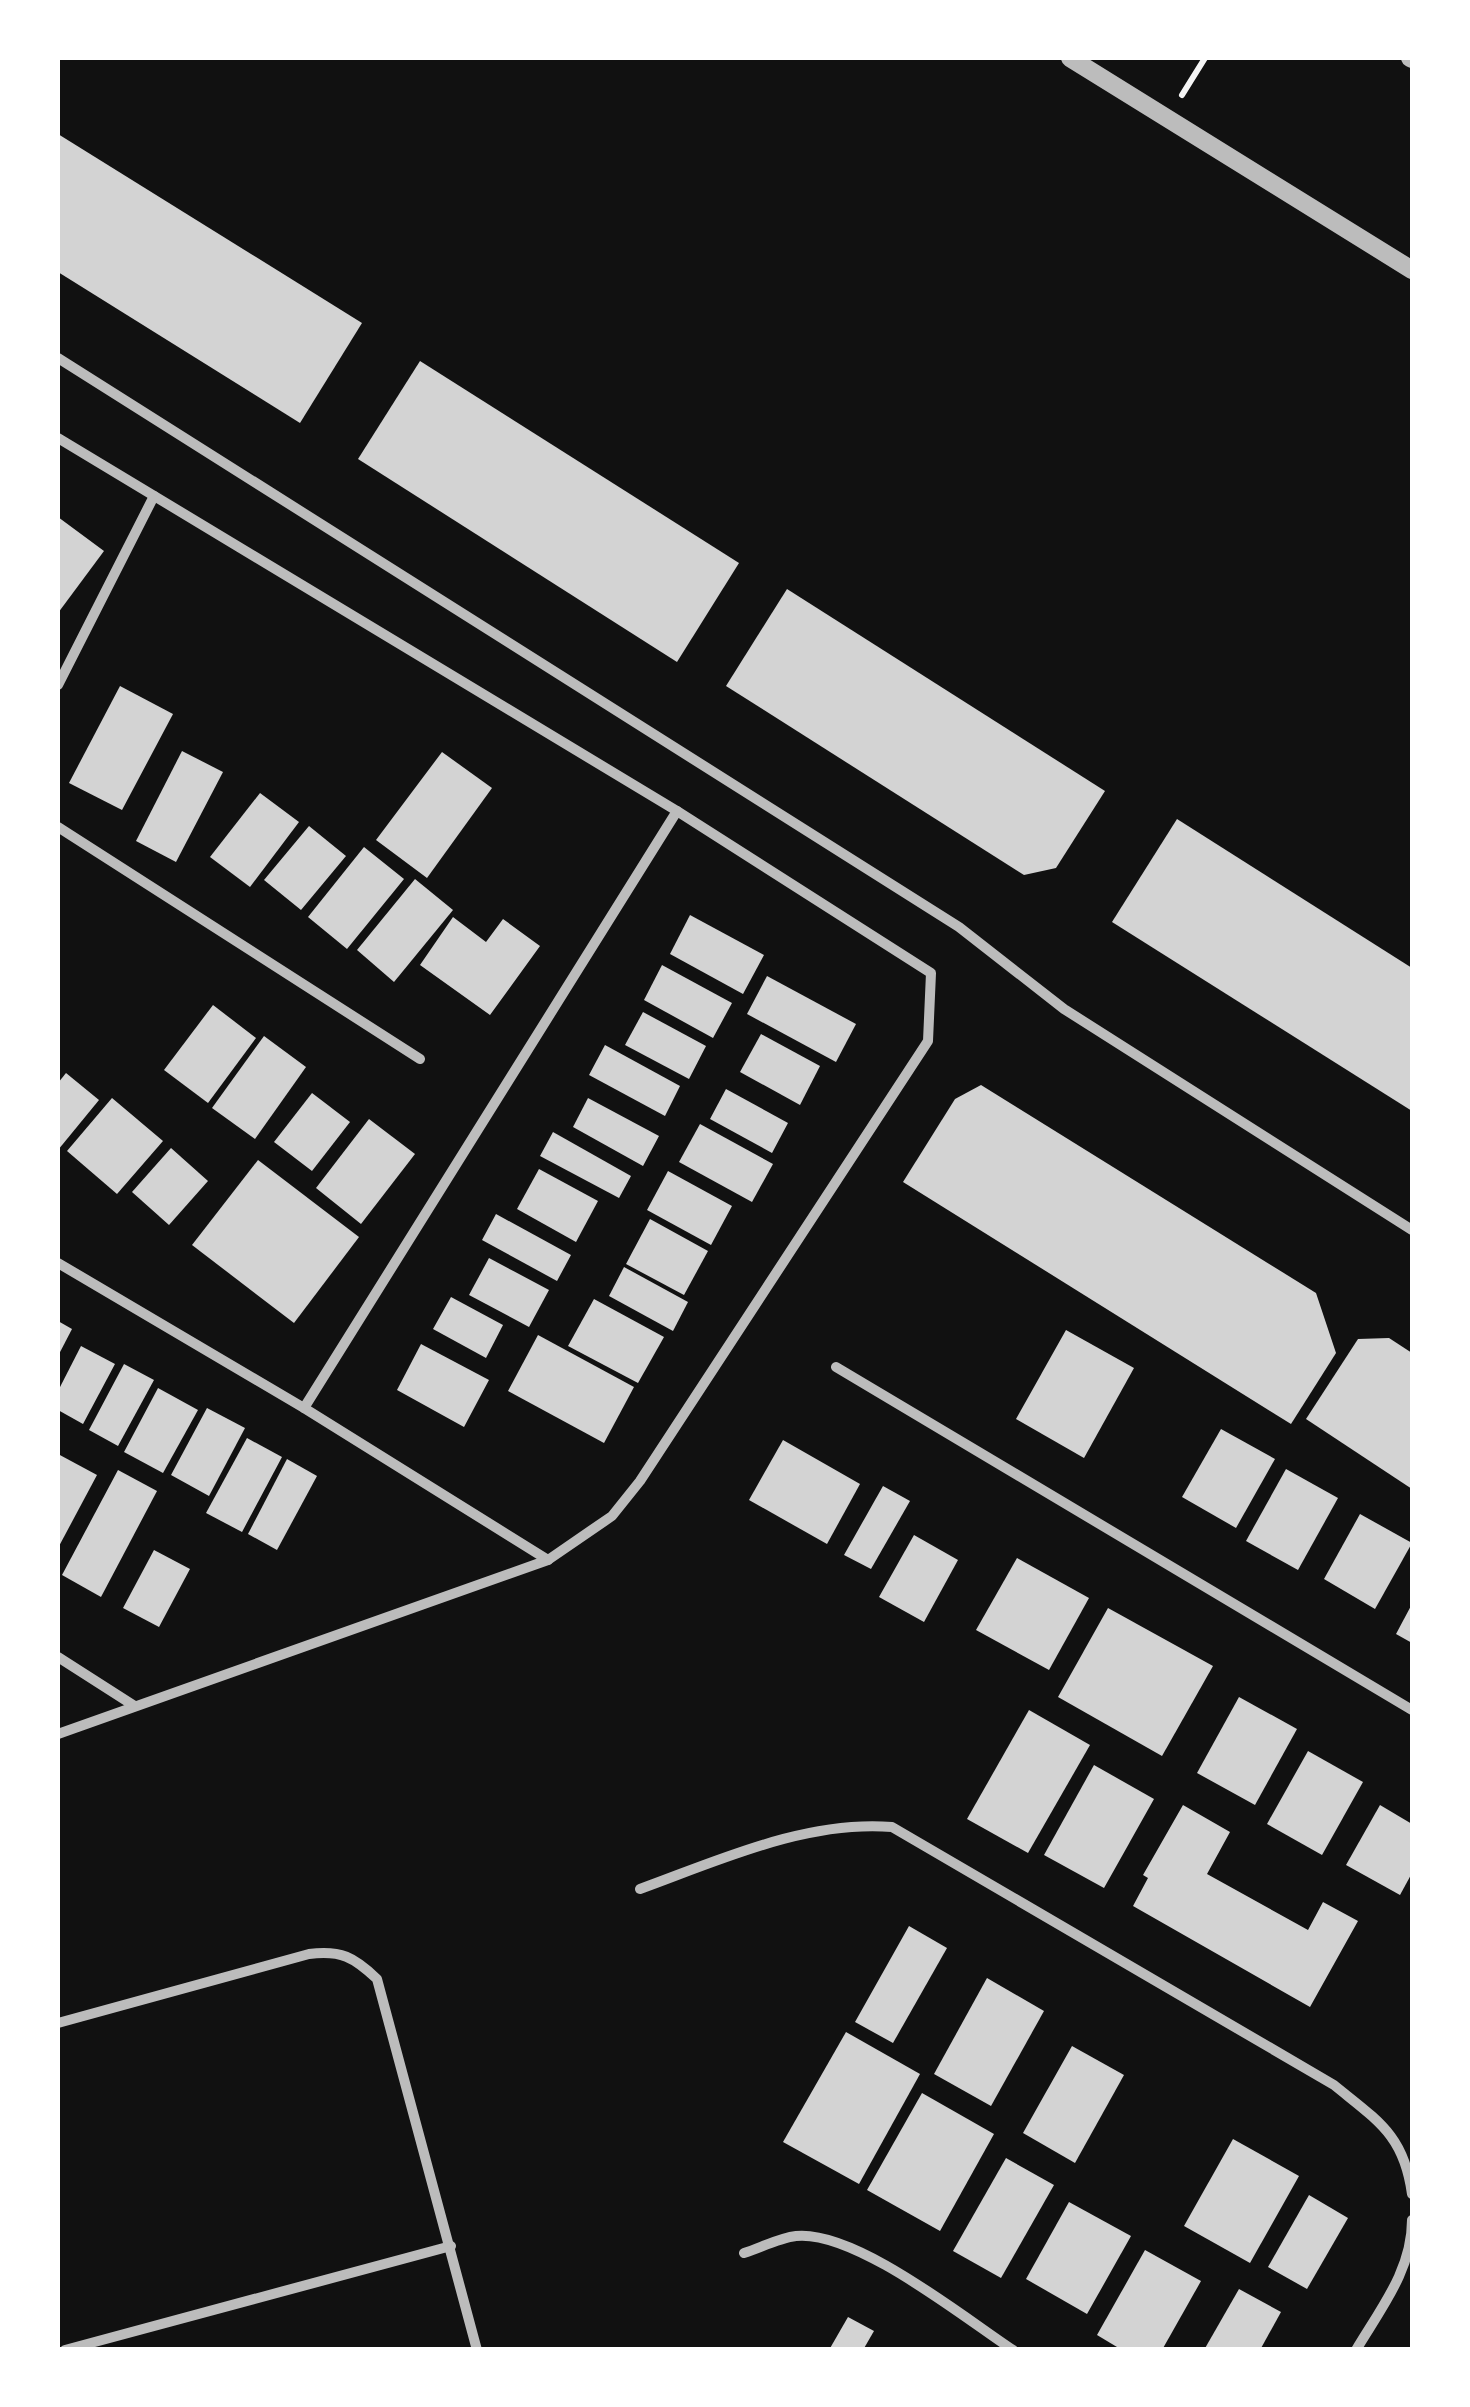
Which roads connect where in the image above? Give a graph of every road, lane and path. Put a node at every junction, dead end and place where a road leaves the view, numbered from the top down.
1 (1070, 58) edge
2 (1205, 58) edge
3 (1169, 118) junction
4 (1412, 270) edge
5 (58, 358) edge
6 (58, 438) edge
7 (154, 496) junction
8 (58, 685) edge
9 (677, 811) junction
10 (58, 828) edge
11 (420, 1058) dead end
12 (1412, 1230) edge
13 (58, 1264) edge
14 (836, 1367) dead end
15 (304, 1408) junction
16 (548, 1560) junction
17 (58, 1656) edge
18 (133, 1704) junction
19 (1412, 1710) edge
20 (58, 1734) edge
21 (640, 1889) dead end
22 (58, 2023) edge
23 (1412, 2194) edge
24 (1412, 2220) edge
25 (451, 2246) junction
26 (744, 2253) dead end
27 (65, 2350) edge
28 (477, 2350) edge
29 (1013, 2350) edge
30 (1356, 2350) edge

1 - 3 street
2 - 3 path
3 - 4 street
5 - 12 street
6 - 7 street
7 - 8 street
7 - 9 street
9 - 15 street
9 - 16 street
10 - 11 street
13 - 15 street
14 - 19 street
15 - 16 street
16 - 18 street
17 - 18 street
18 - 20 street
21 - 23 street
22 - 25 street
24 - 30 street
25 - 27 street
25 - 28 street
26 - 29 street

